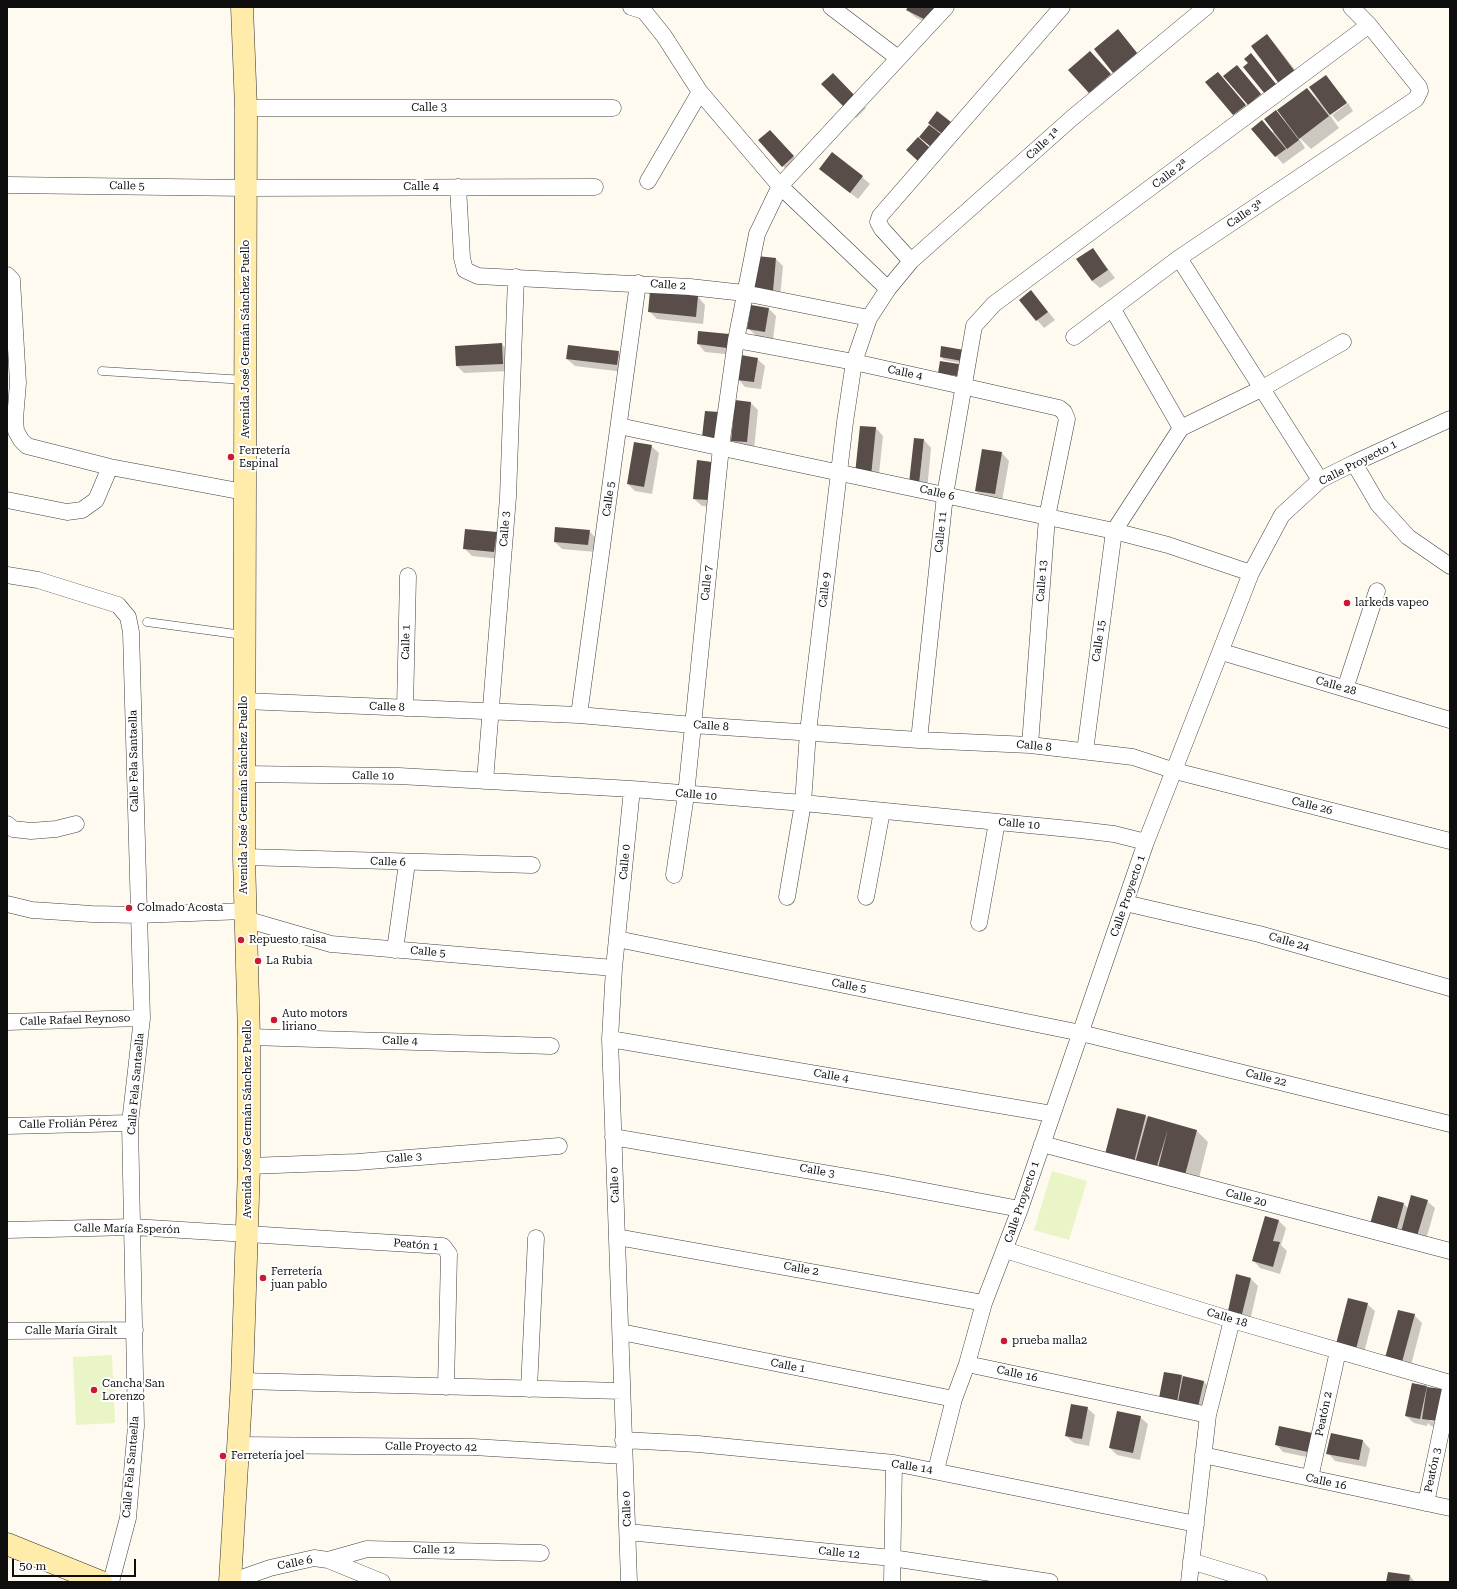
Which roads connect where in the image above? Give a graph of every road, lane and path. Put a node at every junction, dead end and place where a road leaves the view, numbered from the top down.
1 (242, 7) edge
2 (631, 7) edge
3 (831, 7) edge
4 (946, 7) edge
5 (1062, 7) edge
6 (1206, 7) edge
7 (1351, 7) edge
8 (1369, 25) junction
9 (898, 58) junction
10 (700, 92) junction
11 (246, 108) junction
12 (613, 108) dead end
13 (648, 181) dead end
14 (7, 185) edge
15 (780, 186) junction
16 (458, 187) junction
17 (595, 187) dead end
18 (246, 188) junction
19 (1179, 258) junction
20 (911, 261) junction
21 (7, 275) edge
22 (516, 277) junction
23 (638, 283) junction
24 (888, 290) junction
25 (744, 293) junction
26 (1112, 308) junction
27 (869, 318) junction
28 (974, 326) joint
29 (1074, 337) dead end
30 (736, 340) junction
31 (1343, 342) dead end
32 (854, 362) junction
33 (102, 371) dead end
34 (246, 380) junction
35 (13, 382) edge
36 (962, 386) junction
37 (1261, 389) junction
38 (1067, 419) joint
39 (1449, 421) edge
40 (619, 426) junction
41 (1181, 428) junction
42 (721, 447) junction
43 (1354, 463) junction
44 (110, 467) junction
45 (838, 471) junction
46 (1320, 480) junction
47 (244, 492) junction
48 (945, 495) junction
49 (7, 500) edge
50 (1047, 518) junction
51 (1114, 531) junction
52 (1450, 566) edge
53 (1251, 574) junction
54 (7, 575) edge
55 (408, 576) dead end
56 (1377, 591) dead end
57 (147, 622) dead end
58 (244, 635) junction
59 (1222, 652) junction
60 (1345, 689) junction
61 (244, 701) junction
62 (405, 708) junction
63 (492, 711) junction
64 (579, 715) junction
65 (1450, 720) edge
66 (693, 725) junction
67 (808, 732) junction
68 (919, 740) junction
69 (1030, 745) junction
70 (1085, 751) junction
71 (1175, 771) junction
72 (244, 774) junction
73 (485, 781) junction
74 (632, 789) junction
75 (686, 795) junction
76 (803, 803) junction
77 (882, 811) junction
78 (997, 822) junction
79 (7, 824) edge
80 (76, 824) dead end
81 (1450, 841) edge
82 (1146, 842) junction
83 (244, 857) junction
84 (407, 863) junction
85 (532, 865) dead end
86 (674, 875) dead end
87 (787, 897) dead end
88 (866, 897) dead end
89 (1125, 903) junction
90 (7, 904) edge
91 (138, 915) junction
92 (245, 915) junction
93 (979, 923) dead end
94 (617, 938) junction
95 (395, 950) junction
96 (614, 968) junction
97 (1450, 988) edge
98 (142, 1018) junction
99 (7, 1022) edge
100 (1081, 1033) junction
101 (249, 1037) junction
102 (610, 1039) junction
103 (551, 1046) dead end
104 (1052, 1114) junction
105 (130, 1123) junction
106 (1450, 1124) edge
107 (7, 1126) edge
108 (613, 1137) junction
109 (1042, 1144) junction
110 (559, 1146) dead end
111 (249, 1166) junction
112 (1020, 1209) junction
113 (133, 1227) junction
114 (7, 1230) edge
115 (247, 1234) junction
116 (617, 1237) junction
117 (536, 1238) dead end
118 (1005, 1250) junction
119 (1450, 1251) edge
120 (984, 1303) junction
121 (1232, 1320) junction
122 (135, 1330) junction
123 (7, 1331) edge
124 (621, 1332) junction
125 (1338, 1350) junction
126 (968, 1364) junction
127 (242, 1381) junction
128 (1450, 1383) edge
129 (446, 1386) junction
130 (529, 1389) junction
131 (1450, 1389) edge
132 (622, 1391) junction
133 (954, 1399) junction
134 (1208, 1414) junction
135 (623, 1440) junction
136 (238, 1444) junction
137 (1202, 1455) junction
138 (624, 1456) junction
139 (894, 1463) junction
140 (936, 1470) junction
141 (1310, 1478) junction
142 (1426, 1503) junction
143 (1450, 1508) edge
144 (1196, 1524) junction
145 (628, 1532) junction
146 (7, 1544) edge
147 (541, 1553) dead end
148 (892, 1558) junction
149 (328, 1560) junction
150 (1191, 1561) junction
151 (101, 1582) edge
152 (111, 1582) edge
153 (230, 1582) edge
154 (382, 1582) edge
155 (629, 1582) edge
156 (892, 1582) edge
157 (1050, 1582) edge
158 (1190, 1582) edge
159 (1259, 1582) edge

1 - 11 main road, Avenida José Germán Sánchez Puello
2 - 10 street
3 - 9 street
4 - 9 street, Calle 7
5 - 20 street
6 - 20 street, Calle 1ª
7 - 8 street
8 - 19 street, Calle 3ª
8 - 28 street, Calle 2ª
9 - 15 street, Calle 7
10 - 13 street
10 - 15 street
11 - 12 street, Calle 3
11 - 18 main road, Avenida José Germán Sánchez Puello
14 - 18 street, Calle 5
15 - 24 street
15 - 25 street, Calle 7
16 - 17 street, Calle 4
16 - 18 street, Calle 4
16 - 22 street, Calle 2
18 - 34 main road, Avenida José Germán Sánchez Puello
19 - 26 street, Calle 3ª
19 - 37 street
20 - 24 street, Calle 1ª
21 - 35 street
22 - 23 street, Calle 2
22 - 63 street, Calle 3
23 - 25 street, Calle 2
23 - 40 street, Calle 5
24 - 27 street, Calle 9
25 - 27 street, Calle 2
25 - 30 street, Calle 7
26 - 29 street, Calle 3ª
26 - 41 street
27 - 32 street, Calle 9
28 - 36 street, Calle 11
30 - 32 street, Calle 4
30 - 42 street, Calle 7
31 - 37 street
32 - 36 street, Calle 4
32 - 45 street, Calle 9
33 - 34 lane
34 - 47 main road, Avenida José Germán Sánchez Puello
35 - 44 street
36 - 38 street, Calle 4
36 - 48 street, Calle 11
37 - 41 street
37 - 46 street
38 - 50 street, Calle 13
39 - 43 street, Calle Proyecto 1
40 - 42 street, Calle 6
40 - 64 street, Calle 5
41 - 51 street
42 - 45 street, Calle 6
42 - 66 street, Calle 7
43 - 46 street, Calle Proyecto 1
43 - 52 street
44 - 47 street
44 - 49 street
45 - 48 street, Calle 6
45 - 67 street, Calle 9
46 - 53 street, Calle Proyecto 1
47 - 58 main road, Avenida José Germán Sánchez Puello
48 - 50 street, Calle 6
48 - 68 street, Calle 11
50 - 51 street, Calle 6
50 - 69 street, Calle 13
51 - 53 street, Calle 6
51 - 70 street, Calle 15
53 - 59 street, Calle Proyecto 1
54 - 91 street, Calle Fela Santaella
55 - 62 street, Calle 1
56 - 60 street
57 - 58 lane
58 - 61 main road, Avenida José Germán Sánchez Puello
59 - 60 street, Calle 28
59 - 71 street, Calle Proyecto 1
60 - 65 street, Calle 28
61 - 62 street, Calle 8
61 - 72 main road, Avenida José Germán Sánchez Puello
62 - 63 street, Calle 8
63 - 64 street, Calle 8
63 - 73 street, Calle 3
64 - 66 street, Calle 8
66 - 67 street, Calle 8
66 - 75 street, Calle 7
67 - 68 street, Calle 8
67 - 76 street, Calle 9
68 - 69 street, Calle 8
69 - 70 street, Calle 8
70 - 71 street, Calle 8
71 - 81 street, Calle 26
71 - 82 street, Calle Proyecto 1
72 - 73 street, Calle 10
72 - 83 main road, Avenida José Germán Sánchez Puello
73 - 74 street, Calle 10
74 - 75 street, Calle 10
74 - 94 street, Calle 0
75 - 76 street, Calle 10
75 - 86 street, Calle 7
76 - 77 street, Calle 10
76 - 87 street, Calle 9
77 - 78 street, Calle 10
77 - 88 street
78 - 82 street, Calle 10
78 - 93 street
79 - 80 street
82 - 89 street, Calle Proyecto 1
83 - 84 street, Calle 6
83 - 92 main road, Avenida José Germán Sánchez Puello
84 - 85 street, Calle 6
84 - 95 street
89 - 97 street, Calle 24
89 - 100 street, Calle Proyecto 1
90 - 91 street, Calle 5
91 - 92 street, Calle 5
91 - 98 street, Calle Fela Santaella
92 - 95 street, Calle 5
92 - 101 main road, Avenida José Germán Sánchez Puello
94 - 96 street, Calle 0
94 - 100 street, Calle 5
95 - 96 street, Calle 5
96 - 102 street, Calle 0
98 - 99 street, Calle Rafael Reynoso
98 - 105 street, Calle Fela Santaella
100 - 104 street, Calle Proyecto 1
100 - 106 street, Calle 22
101 - 103 street, Calle 4
101 - 111 main road, Avenida José Germán Sánchez Puello
102 - 104 street, Calle 4
102 - 108 street, Calle 0
104 - 109 street, Calle Proyecto 1
105 - 107 street, Calle Frolián Pérez
105 - 113 street, Calle Fela Santaella
108 - 112 street, Calle 3
108 - 116 street, Calle 0
109 - 112 street, Calle Proyecto 1
109 - 119 street, Calle 20
110 - 111 street, Calle 3
111 - 115 main road, Avenida José Germán Sánchez Puello
112 - 118 street, Calle Proyecto 1
113 - 114 street, Calle María Esperón
113 - 115 street, Calle María Esperón
113 - 122 street, Calle Fela Santaella
115 - 127 main road, Avenida José Germán Sánchez Puello
115 - 129 street, Peatón 1
116 - 120 street, Calle 2
116 - 124 street, Calle 0
117 - 130 street
118 - 120 street, Calle Proyecto 1
118 - 121 street, Calle 18
120 - 126 street, Calle Proyecto 1
121 - 125 street, Calle 18
121 - 134 street
122 - 123 street, Calle María Giralt
122 - 152 street, Calle Fela Santaella
124 - 132 street, Calle 0
124 - 133 street, Calle 1
125 - 128 street, Calle 18
125 - 141 street, Peatón 2
126 - 133 street, Calle Proyecto 1
126 - 134 street, Calle 16
127 - 129 street
127 - 136 main road, Avenida José Germán Sánchez Puello
129 - 130 street
130 - 132 street
131 - 142 street, Peatón 3
132 - 135 street, Calle 0
133 - 140 street, Calle Proyecto 1
134 - 137 street
135 - 138 street, Calle 0
135 - 139 street, Calle 14
136 - 138 street, Calle Proyecto 42
136 - 153 main road, Avenida José Germán Sánchez Puello
137 - 141 street, Calle 16
137 - 144 street
138 - 145 street, Calle 0
139 - 140 street, Calle 14
139 - 148 street
140 - 144 street, Calle 14
141 - 142 street, Calle 16
142 - 143 street, Calle 16
144 - 150 street
145 - 148 street, Calle 12
145 - 155 street, Calle 0
146 - 151 main road
147 - 149 street, Calle 12
148 - 156 street
148 - 157 street, Calle 12
149 - 153 street, Calle 6
149 - 154 street, Calle 6
150 - 158 street
150 - 159 street

